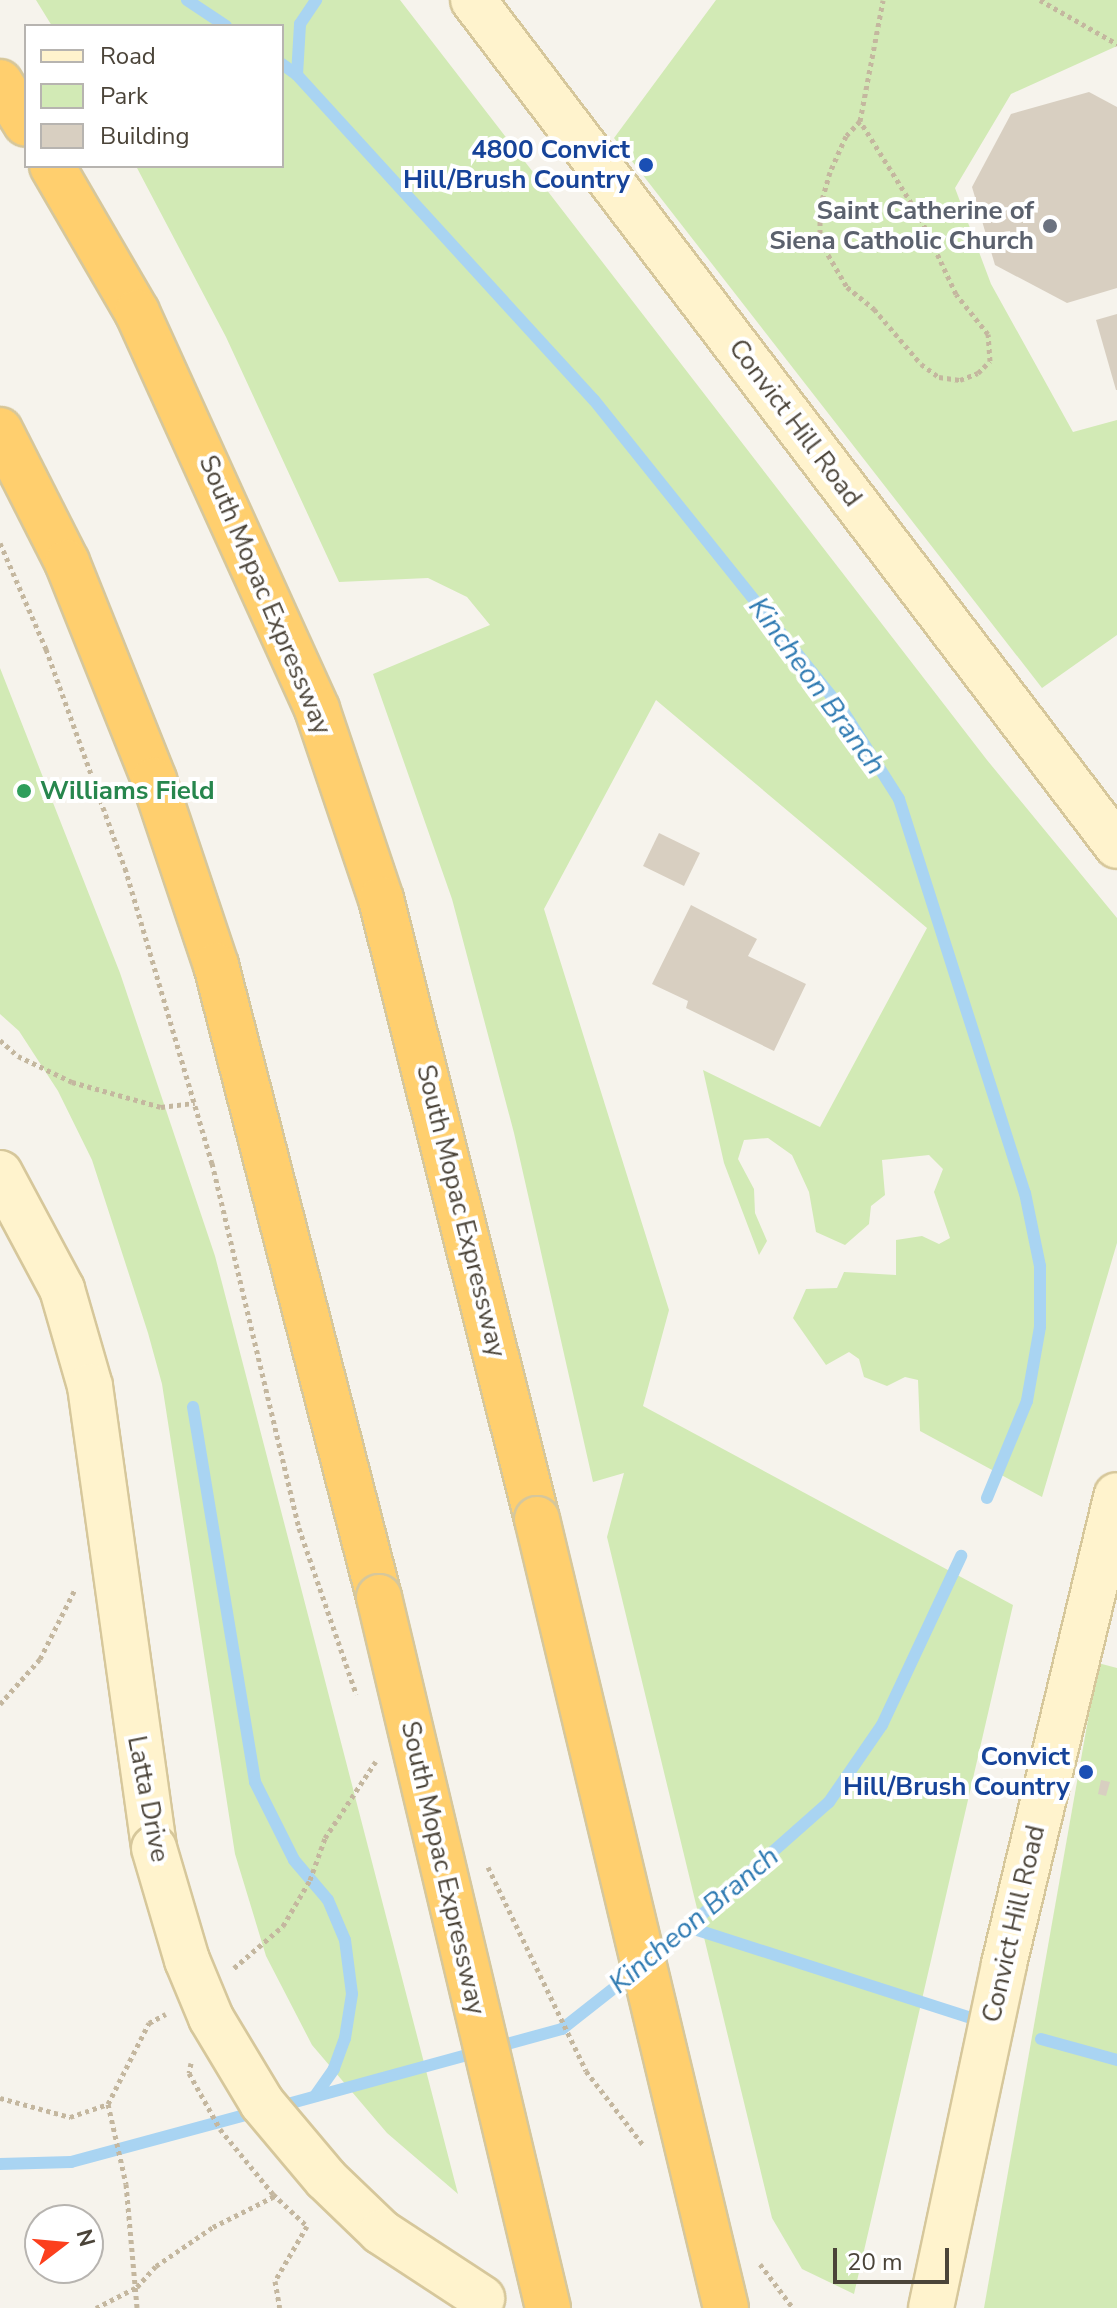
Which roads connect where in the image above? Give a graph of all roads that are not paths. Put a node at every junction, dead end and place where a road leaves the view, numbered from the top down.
1 (473, 0) edge
2 (0, 82) edge
3 (24, 121) edge
4 (53, 168) edge
5 (0, 430) edge
6 (1117, 846) edge
7 (0, 1173) edge
8 (1117, 1495) edge
9 (506, 2308) edge
10 (548, 2308) edge
11 (726, 2308) edge
12 (931, 2308) edge

1 - 6 street, Convict Hill Road
2 - 3 highway
4 - 11 highway, South Mopac Expressway, bridge
5 - 10 highway, South Mopac Expressway, bridge
7 - 9 street, Latta Drive, bridge
8 - 12 street, Convict Hill Road

